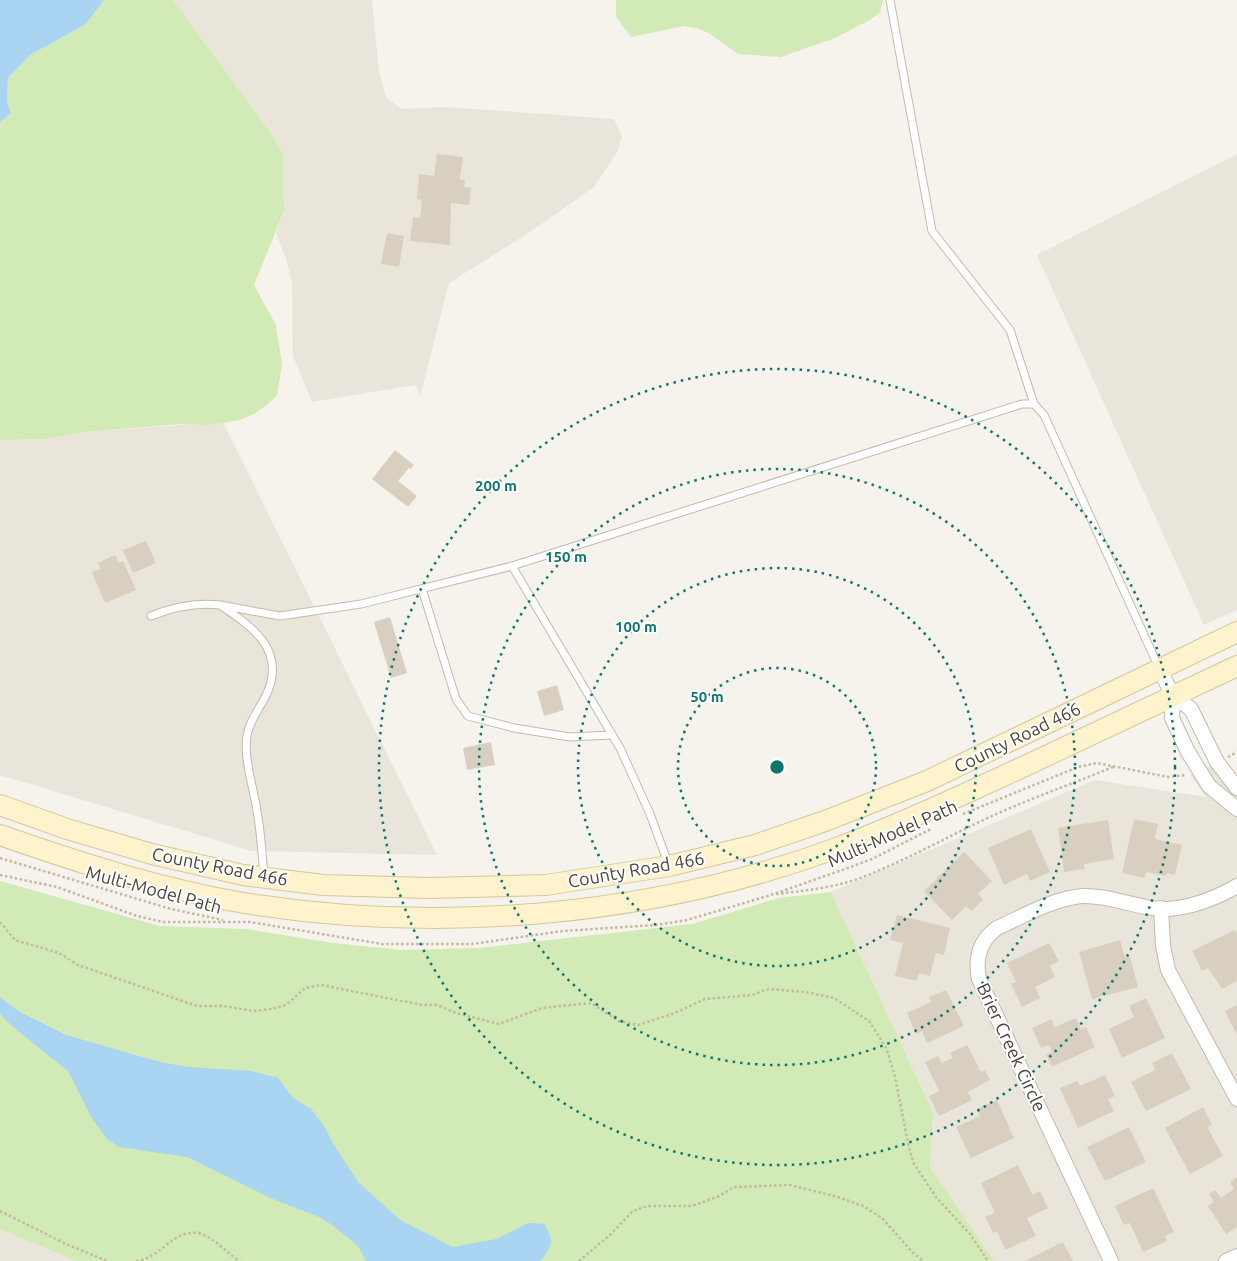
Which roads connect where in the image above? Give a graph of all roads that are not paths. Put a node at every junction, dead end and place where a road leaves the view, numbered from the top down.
1 (890, 0) edge
2 (1034, 404) junction
3 (512, 566) junction
4 (422, 589) junction
5 (220, 605) junction
6 (151, 616) dead end
7 (1237, 632) edge
8 (1237, 666) edge
9 (1159, 668) junction
10 (1173, 696) junction
11 (612, 735) junction
12 (1237, 788) edge
13 (0, 805) edge
14 (1237, 809) edge
15 (0, 835) edge
16 (669, 866) junction
17 (264, 878) junction
18 (1237, 886) edge
19 (641, 899) junction
20 (1162, 908) junction
21 (1237, 1100) edge
22 (1237, 1256) edge
23 (1111, 1261) edge
24 (1226, 1261) edge

1 - 2 lane
2 - 3 lane
2 - 9 lane
3 - 4 lane
3 - 11 lane
4 - 5 lane
4 - 11 lane
5 - 6 lane
5 - 17 lane
7 - 9 main road, County Road 466
8 - 10 main road, County Road 466
9 - 10 street
9 - 16 main road, County Road 466
10 - 12 street
10 - 14 street
10 - 19 main road, County Road 466
11 - 16 lane
13 - 17 main road, County Road 466
15 - 19 main road, County Road 466
16 - 17 main road, County Road 466
16 - 19 main road
18 - 20 street, Brier Creek Circle
20 - 21 street
20 - 23 street, Brier Creek Circle
22 - 24 street

